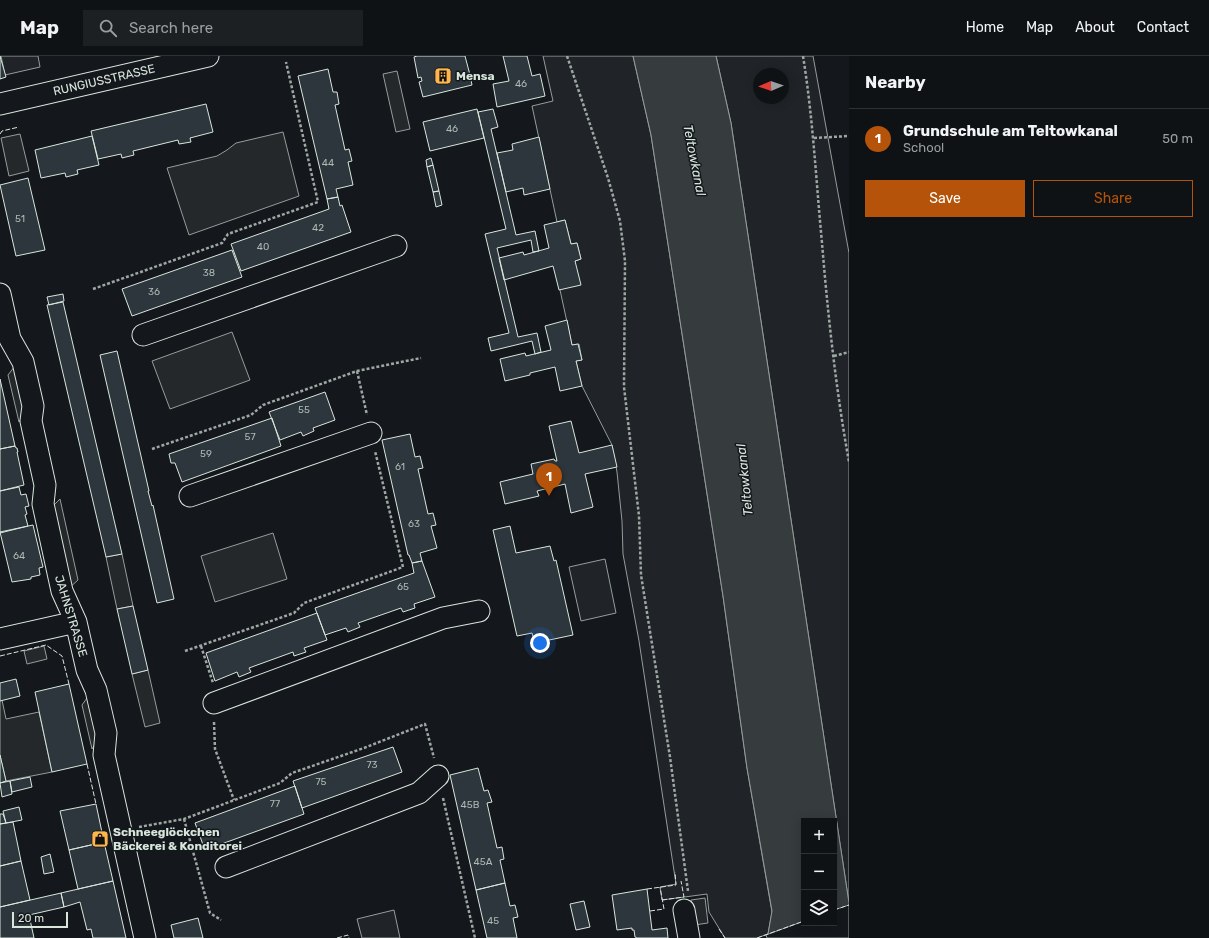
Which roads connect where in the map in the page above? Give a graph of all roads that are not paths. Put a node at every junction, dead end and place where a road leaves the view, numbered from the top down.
1 (208, 56) edge
2 (0, 104) edge
3 (396, 246) dead end
4 (0, 294) edge
5 (143, 335) dead end
6 (371, 433) road end
7 (190, 496) dead end
8 (479, 611) dead end
9 (76, 622) junction
10 (0, 639) edge
11 (214, 703) dead end
12 (438, 776) road end
13 (226, 867) dead end
14 (684, 910) road end
15 (145, 938) edge
16 (689, 938) edge

1 - 2 street, RUNGIUSSTRASSE
3 - 5 street
4 - 9 street, JAHNSTRASSE
6 - 7 street
8 - 11 street
9 - 10 street
9 - 15 street, JAHNSTRASSE
12 - 13 street
14 - 16 street

